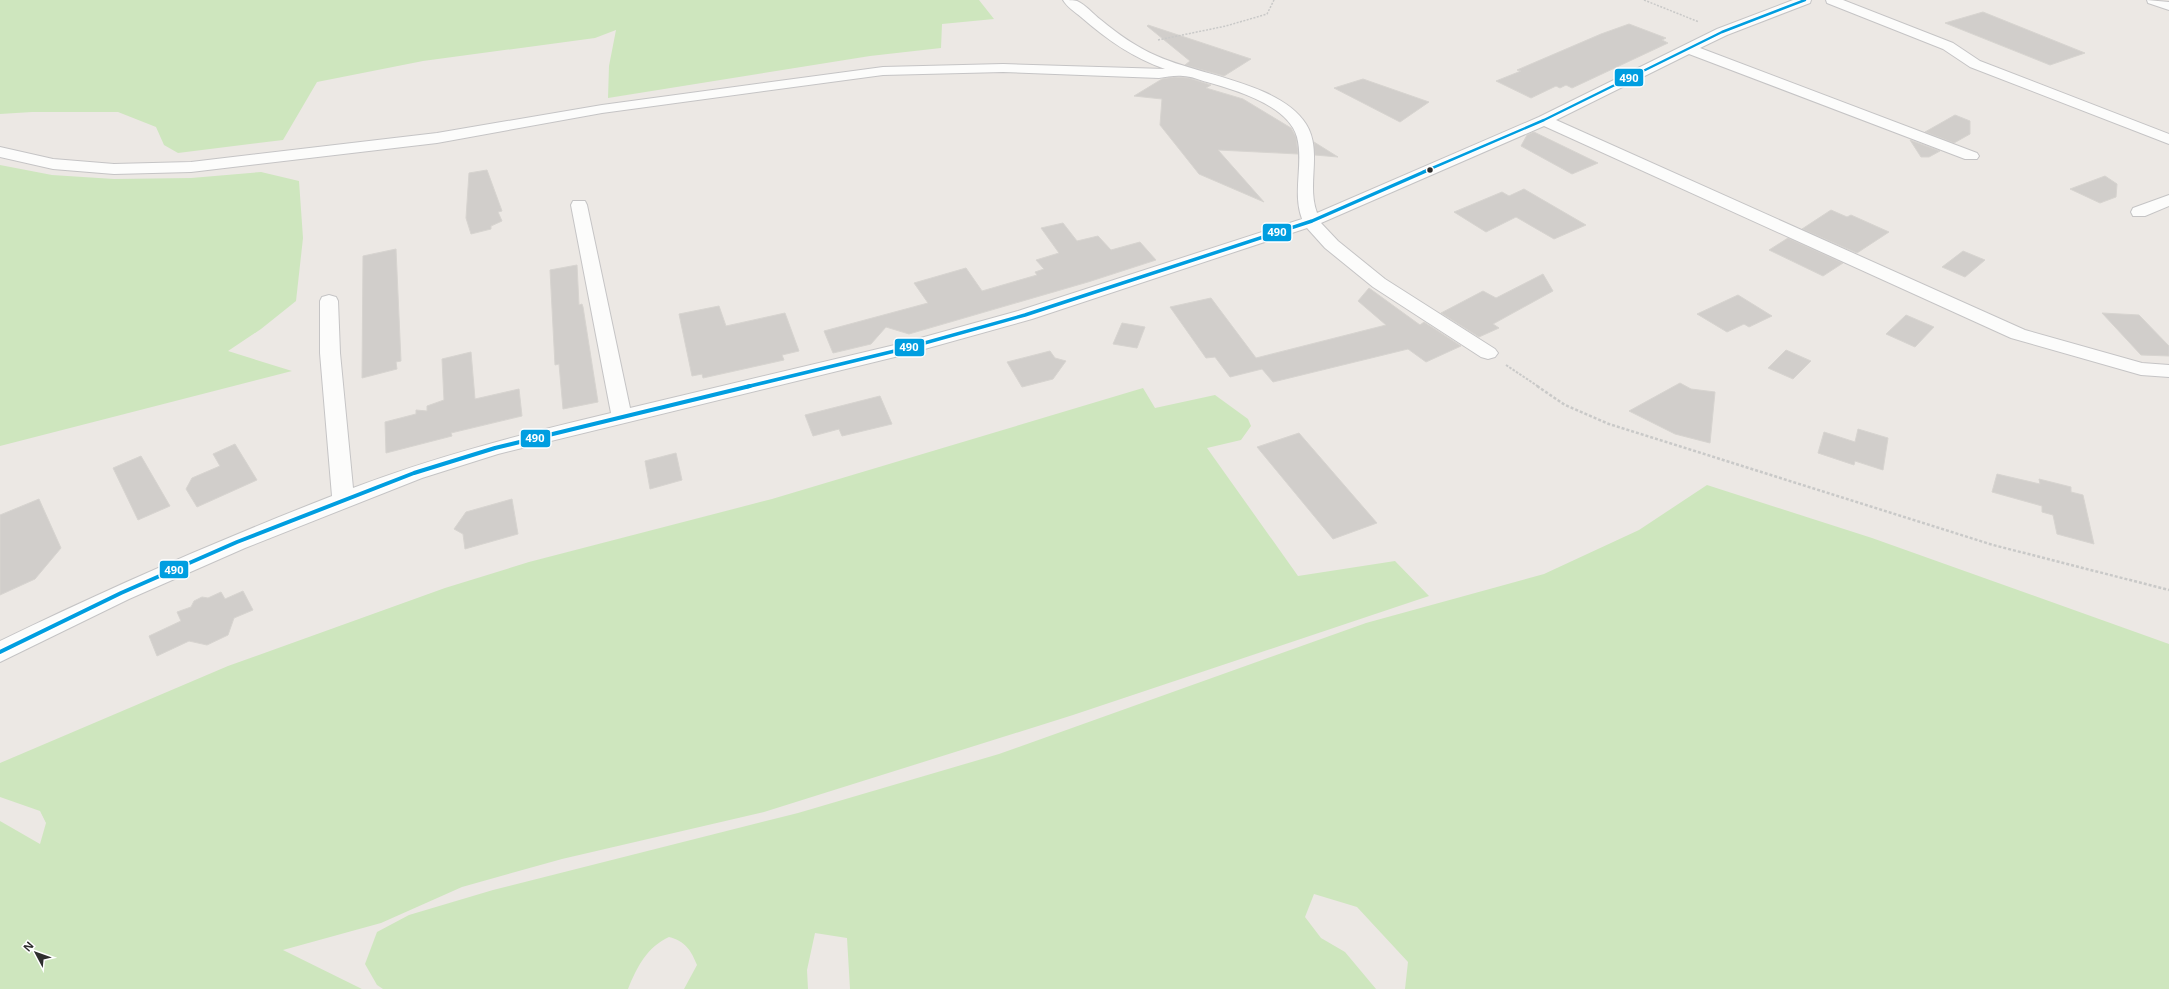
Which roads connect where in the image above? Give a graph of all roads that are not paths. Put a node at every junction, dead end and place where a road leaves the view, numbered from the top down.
1 (1069, 0) edge
2 (1805, 0) edge
3 (1832, 0) edge
4 (2154, 0) edge
5 (2169, 1) edge
6 (2169, 6) edge
7 (1687, 48) junction
8 (1186, 71) junction
9 (1544, 120) junction
10 (2169, 139) edge
11 (0, 152) edge
12 (1971, 156) dead end
13 (2169, 200) edge
14 (579, 205) dead end
15 (2139, 212) dead end
16 (1312, 221) junction
17 (329, 301) dead end
18 (1488, 353) road end
19 (2169, 371) edge
20 (622, 418) junction
21 (343, 499) junction
22 (0, 652) edge

1 - 8 street
2 - 7 street
3 - 10 street
4 - 5 street
4 - 6 street
7 - 9 street
7 - 12 street
8 - 11 street
8 - 16 street
9 - 16 street
9 - 19 street
13 - 15 street
14 - 20 street
16 - 18 street
16 - 20 street
17 - 21 street
20 - 21 street
21 - 22 street

